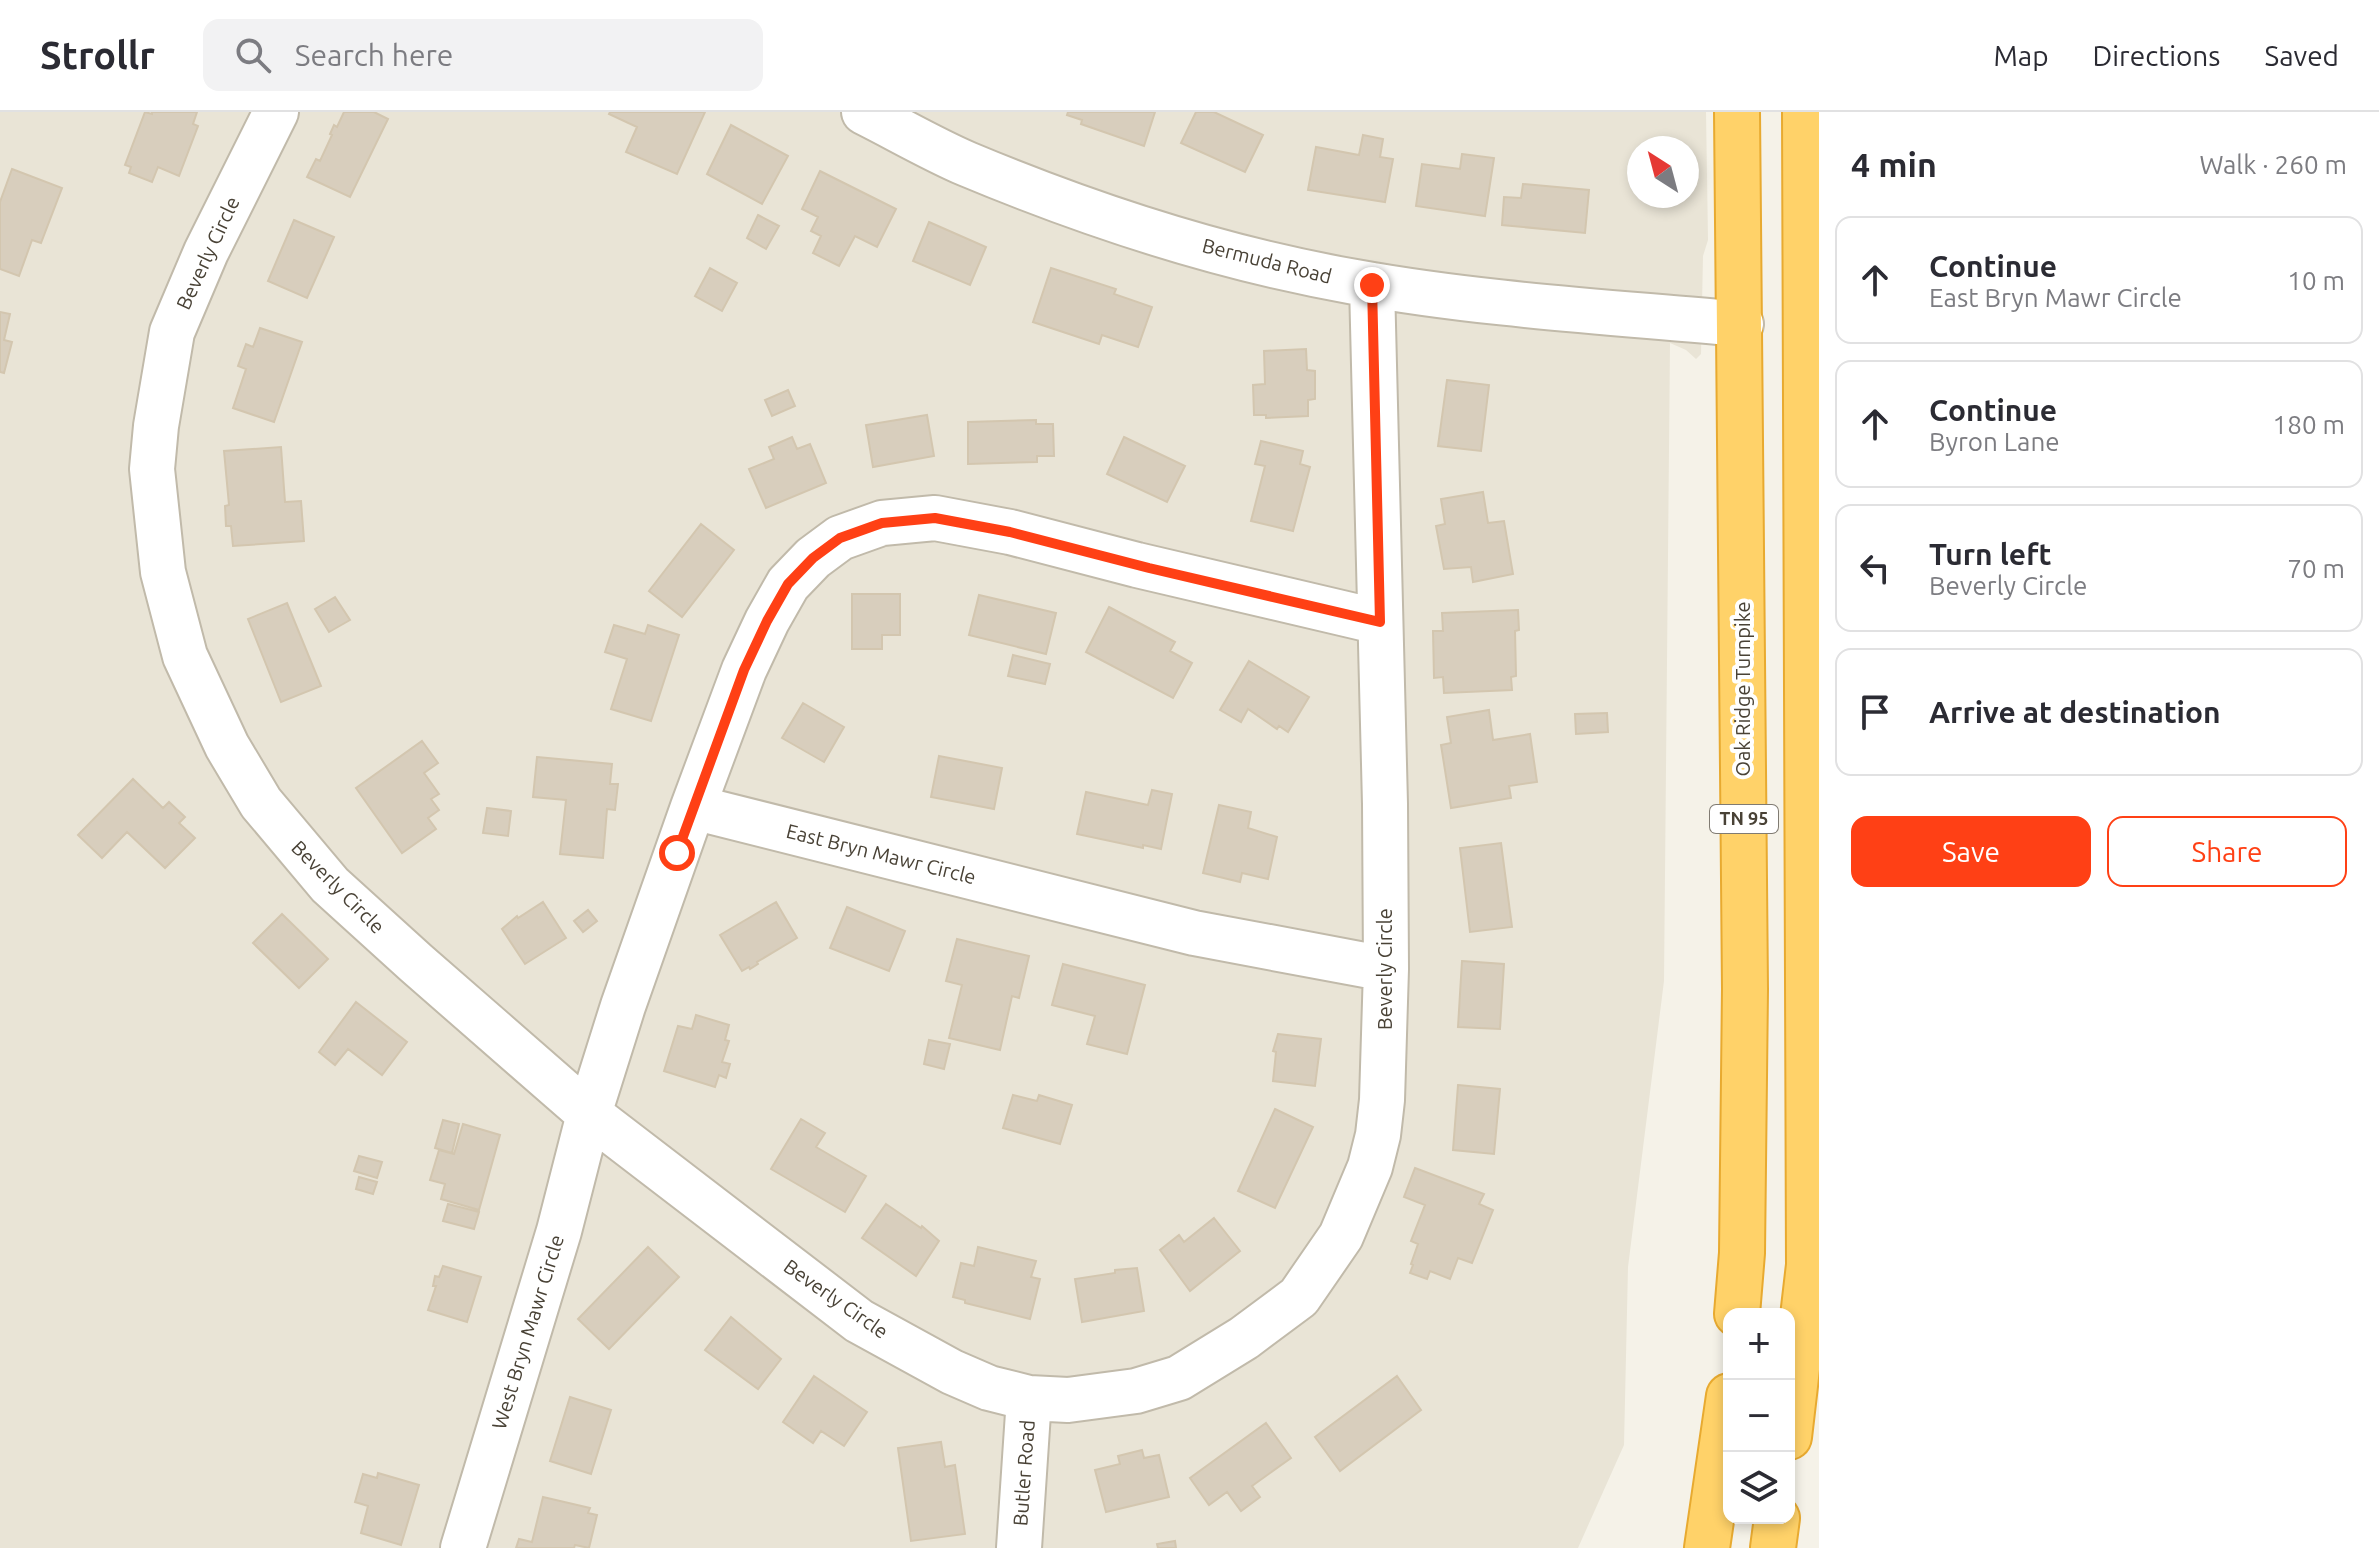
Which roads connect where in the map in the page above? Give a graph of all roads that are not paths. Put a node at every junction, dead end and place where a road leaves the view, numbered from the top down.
1 (276, 112) edge
2 (1737, 112) edge
3 (1805, 112) edge
4 (884, 117) edge
5 (1812, 179) edge
6 (1372, 285) junction
7 (1741, 324) junction
8 (1805, 330) junction
9 (1380, 622) junction
10 (693, 807) junction
11 (1386, 969) junction
12 (589, 1114) junction
13 (1737, 1308) edge
14 (1795, 1361) edge
15 (1029, 1398) junction
16 (1723, 1437) edge
17 (1776, 1524) edge
18 (463, 1548) edge
19 (1019, 1548) edge
20 (1707, 1548) edge
21 (1773, 1548) edge

1 - 12 street, Beverly Circle
2 - 7 highway, Oak Ridge Turnpike / TN 95
3 - 5 highway, TN 95
4 - 6 street, Bermuda Road
5 - 8 highway, TN 95
6 - 7 street, Bermuda Road
6 - 9 street, Beverly Circle
7 - 8 highway
7 - 13 highway, Oak Ridge Turnpike / TN 95
8 - 14 highway, TN 95
9 - 10 street
9 - 11 street, Beverly Circle
10 - 11 street, East Bryn Mawr Circle
10 - 12 street
11 - 15 street, Beverly Circle
12 - 15 street, Beverly Circle
12 - 18 street, West Bryn Mawr Circle
15 - 19 street, Butler Road
16 - 20 highway
17 - 21 highway

